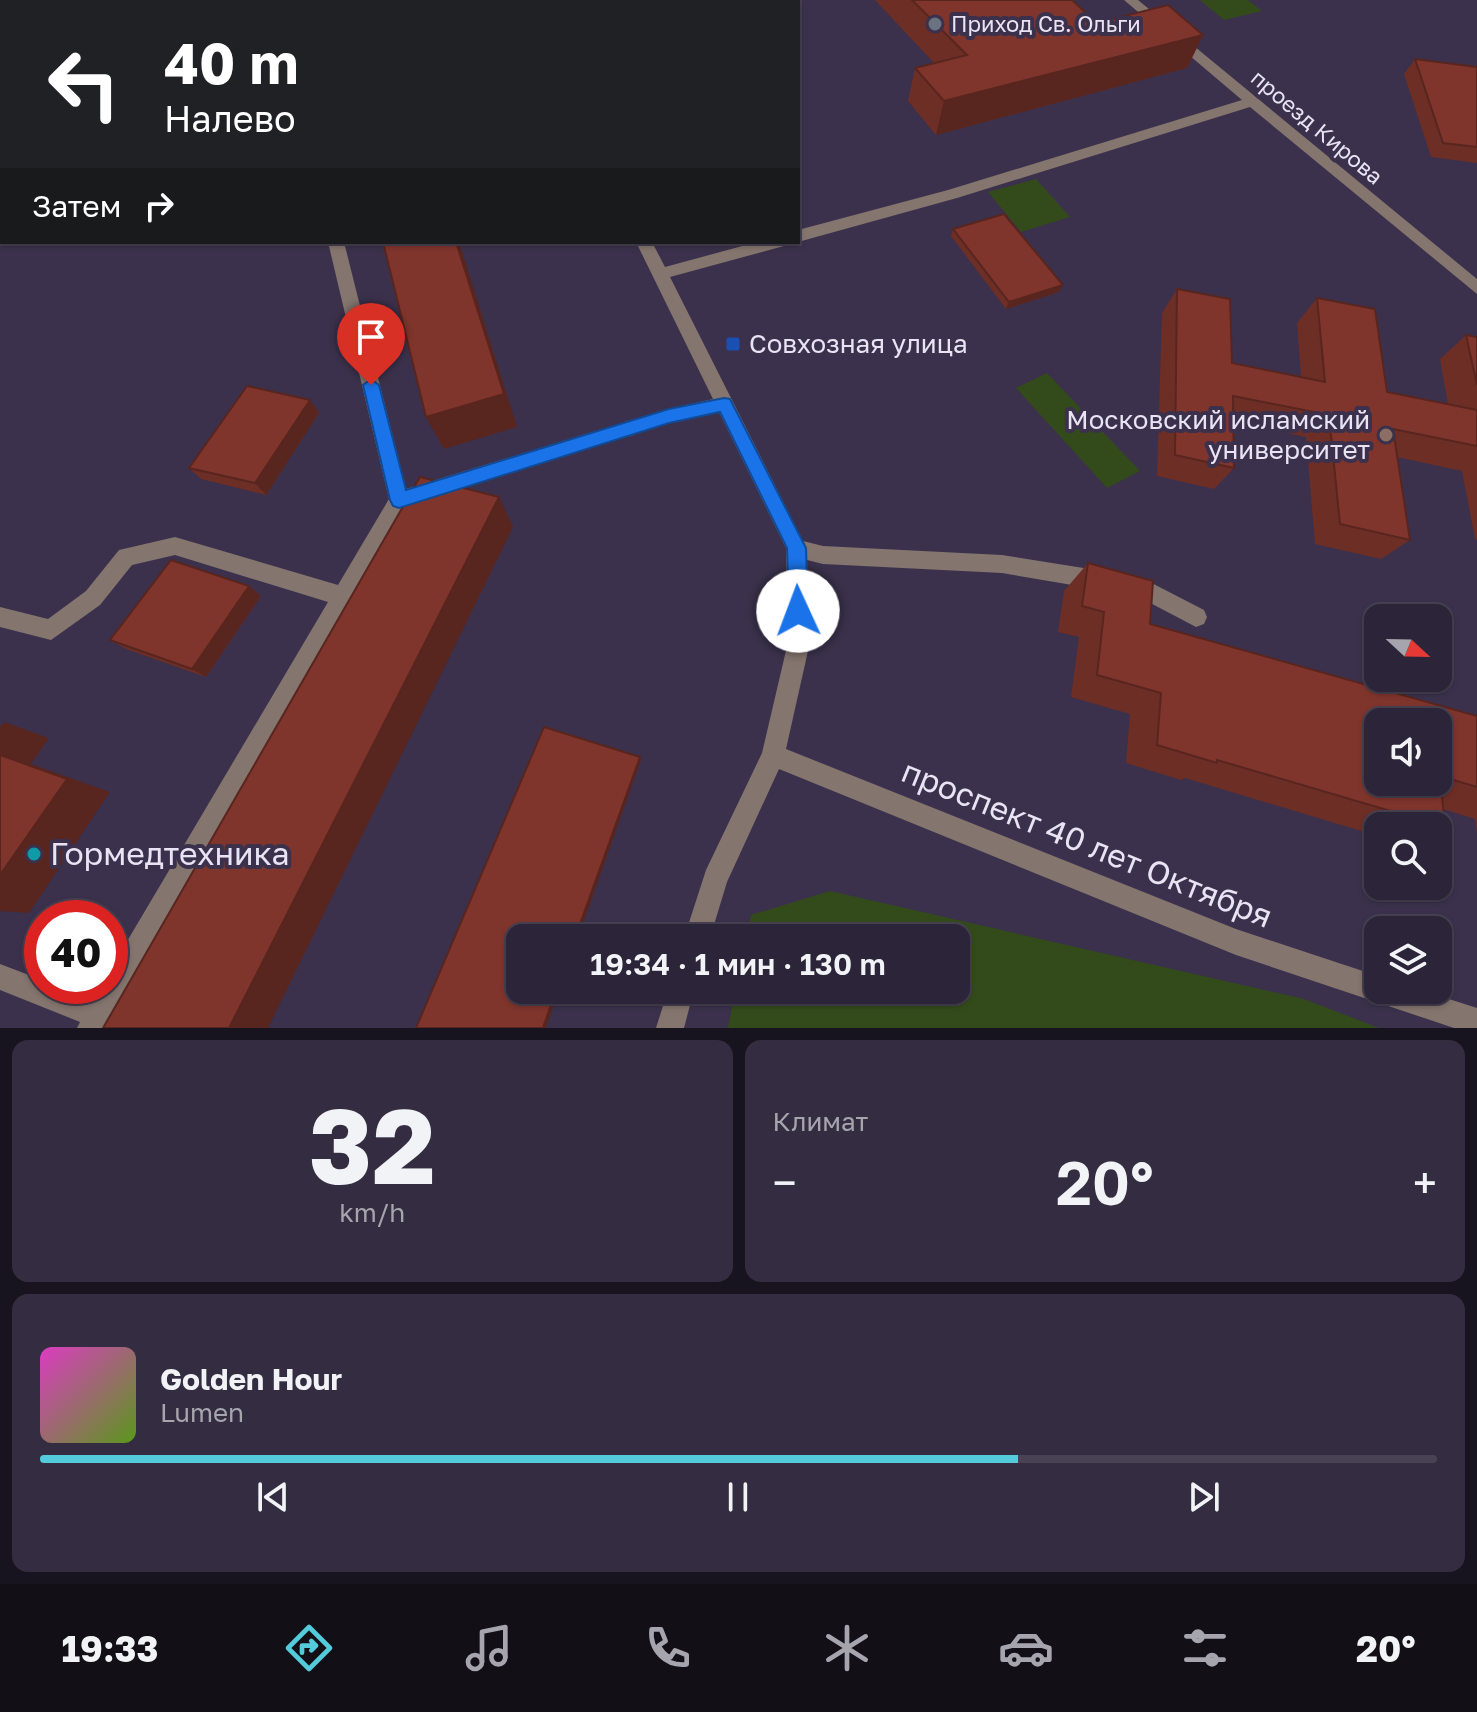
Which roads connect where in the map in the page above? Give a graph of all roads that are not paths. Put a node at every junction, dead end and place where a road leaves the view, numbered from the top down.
1 (1130, 0) edge
2 (1252, 102) junction
3 (800, 235) edge
4 (336, 244) edge
5 (645, 244) edge
6 (771, 244) edge
7 (660, 274) junction
8 (1477, 288) edge
9 (724, 404) junction
10 (399, 500) junction
11 (796, 548) junction
12 (344, 597) junction
13 (0, 617) edge
14 (1196, 617) dead end
15 (773, 755) junction
16 (701, 924) edge
17 (0, 977) edge
18 (1364, 985) edge
19 (677, 1004) edge
20 (1422, 1004) edge
21 (94, 1021) edge
22 (1477, 1022) edge
23 (670, 1028) edge

1 - 2 street, проезд Кирова
2 - 3 street
2 - 8 street, проезд Кирова
4 - 10 street
5 - 7 street
6 - 7 street
7 - 9 street
9 - 10 street
9 - 11 street
10 - 12 street
11 - 14 street
11 - 15 street
12 - 13 street
12 - 21 street
15 - 16 street
15 - 18 street, проспект 40 лет Октября
17 - 21 street
19 - 23 street
20 - 22 street, проспект 40 лет Октября

